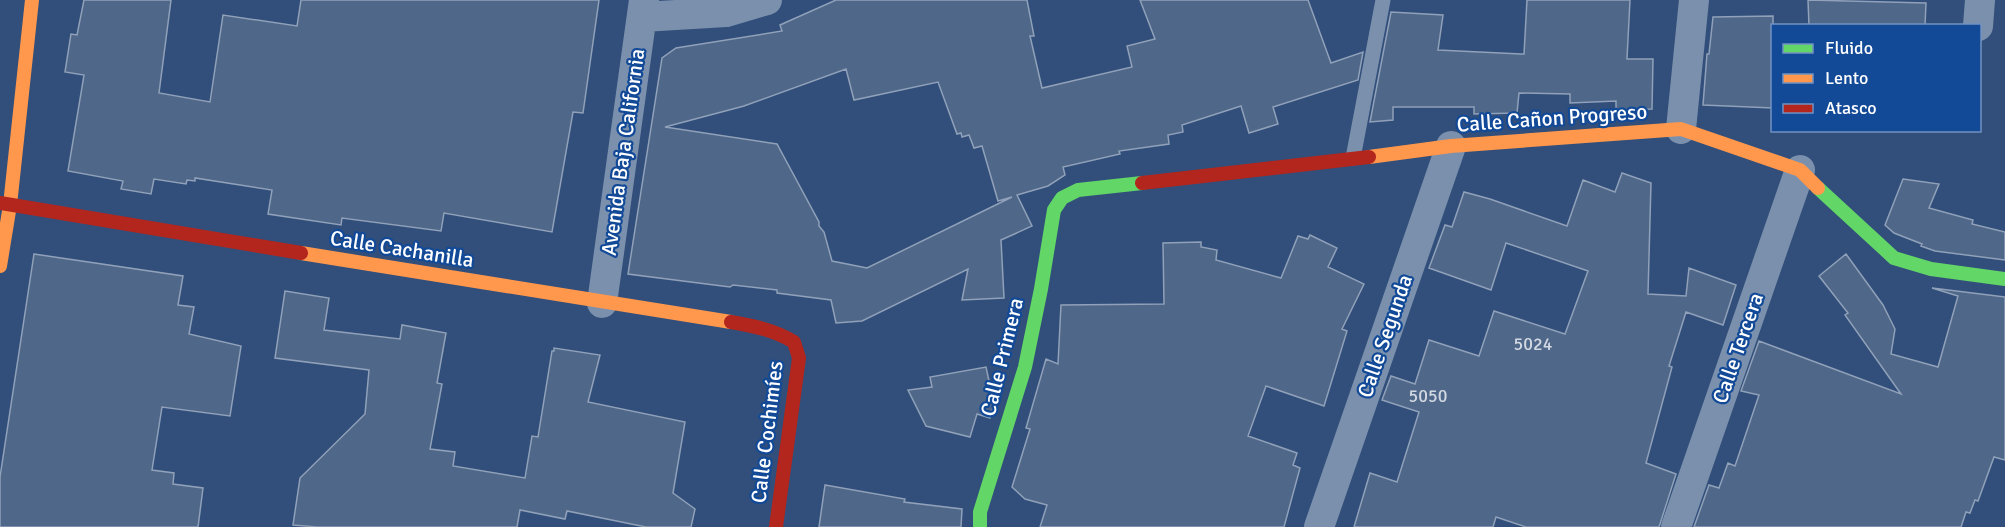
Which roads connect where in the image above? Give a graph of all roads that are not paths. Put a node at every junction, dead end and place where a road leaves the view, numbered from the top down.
1 (32, 0) edge
2 (767, 0) edge
3 (1383, 0) edge
4 (1694, 0) edge
5 (1980, 0) edge
6 (643, 8) edge
7 (1978, 24) edge
8 (1681, 129) junction
9 (1451, 146) junction
10 (1353, 158) junction
11 (1800, 170) junction
12 (1062, 198) joint
13 (5, 204) edge
14 (0, 266) edge
15 (2005, 279) edge
16 (602, 303) junction
17 (794, 342) joint
18 (776, 527) edge
19 (980, 527) edge
20 (1319, 527) edge
21 (1676, 527) edge

1 - 13 street
2 - 6 street
3 - 10 lane
4 - 8 street
5 - 7 street
6 - 16 street, Avenida Baja California
8 - 9 street, Calle Cañon Progreso
8 - 11 street, Calle Cañon Progreso
9 - 10 street, Calle Cañon Progreso
9 - 20 street, Calle Segunda
10 - 12 street, Calle Cañon Progreso
11 - 15 street, Calle Cañon Progreso
11 - 21 street, Calle Tercera
12 - 19 street, Calle Primera
13 - 14 street
13 - 16 street, Calle Cachanilla
16 - 17 street, Calle Cachanilla
17 - 18 street, Calle Cochimíes

